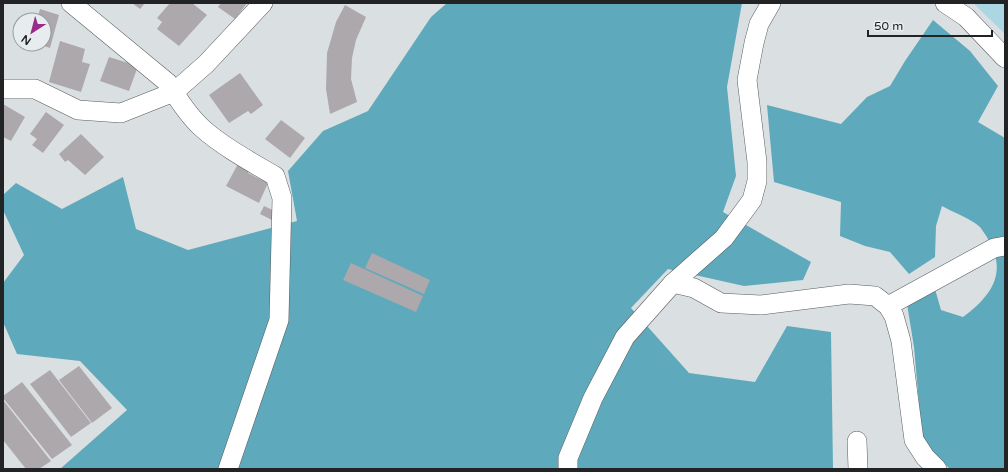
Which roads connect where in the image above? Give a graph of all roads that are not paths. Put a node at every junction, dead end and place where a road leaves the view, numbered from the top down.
1 (71, 3) edge
2 (263, 3) edge
3 (771, 3) edge
4 (945, 3) edge
5 (1005, 58) edge
6 (3, 88) edge
7 (174, 92) junction
8 (1005, 246) edge
9 (673, 283) junction
10 (888, 306) junction
11 (857, 441) dead end
12 (228, 469) edge
13 (568, 469) edge
14 (858, 469) edge
15 (937, 469) edge

1 - 7 street
2 - 7 street
3 - 9 street
4 - 5 street
6 - 7 street
7 - 12 street
8 - 10 street
9 - 10 street
9 - 13 street
10 - 15 street
11 - 14 street

